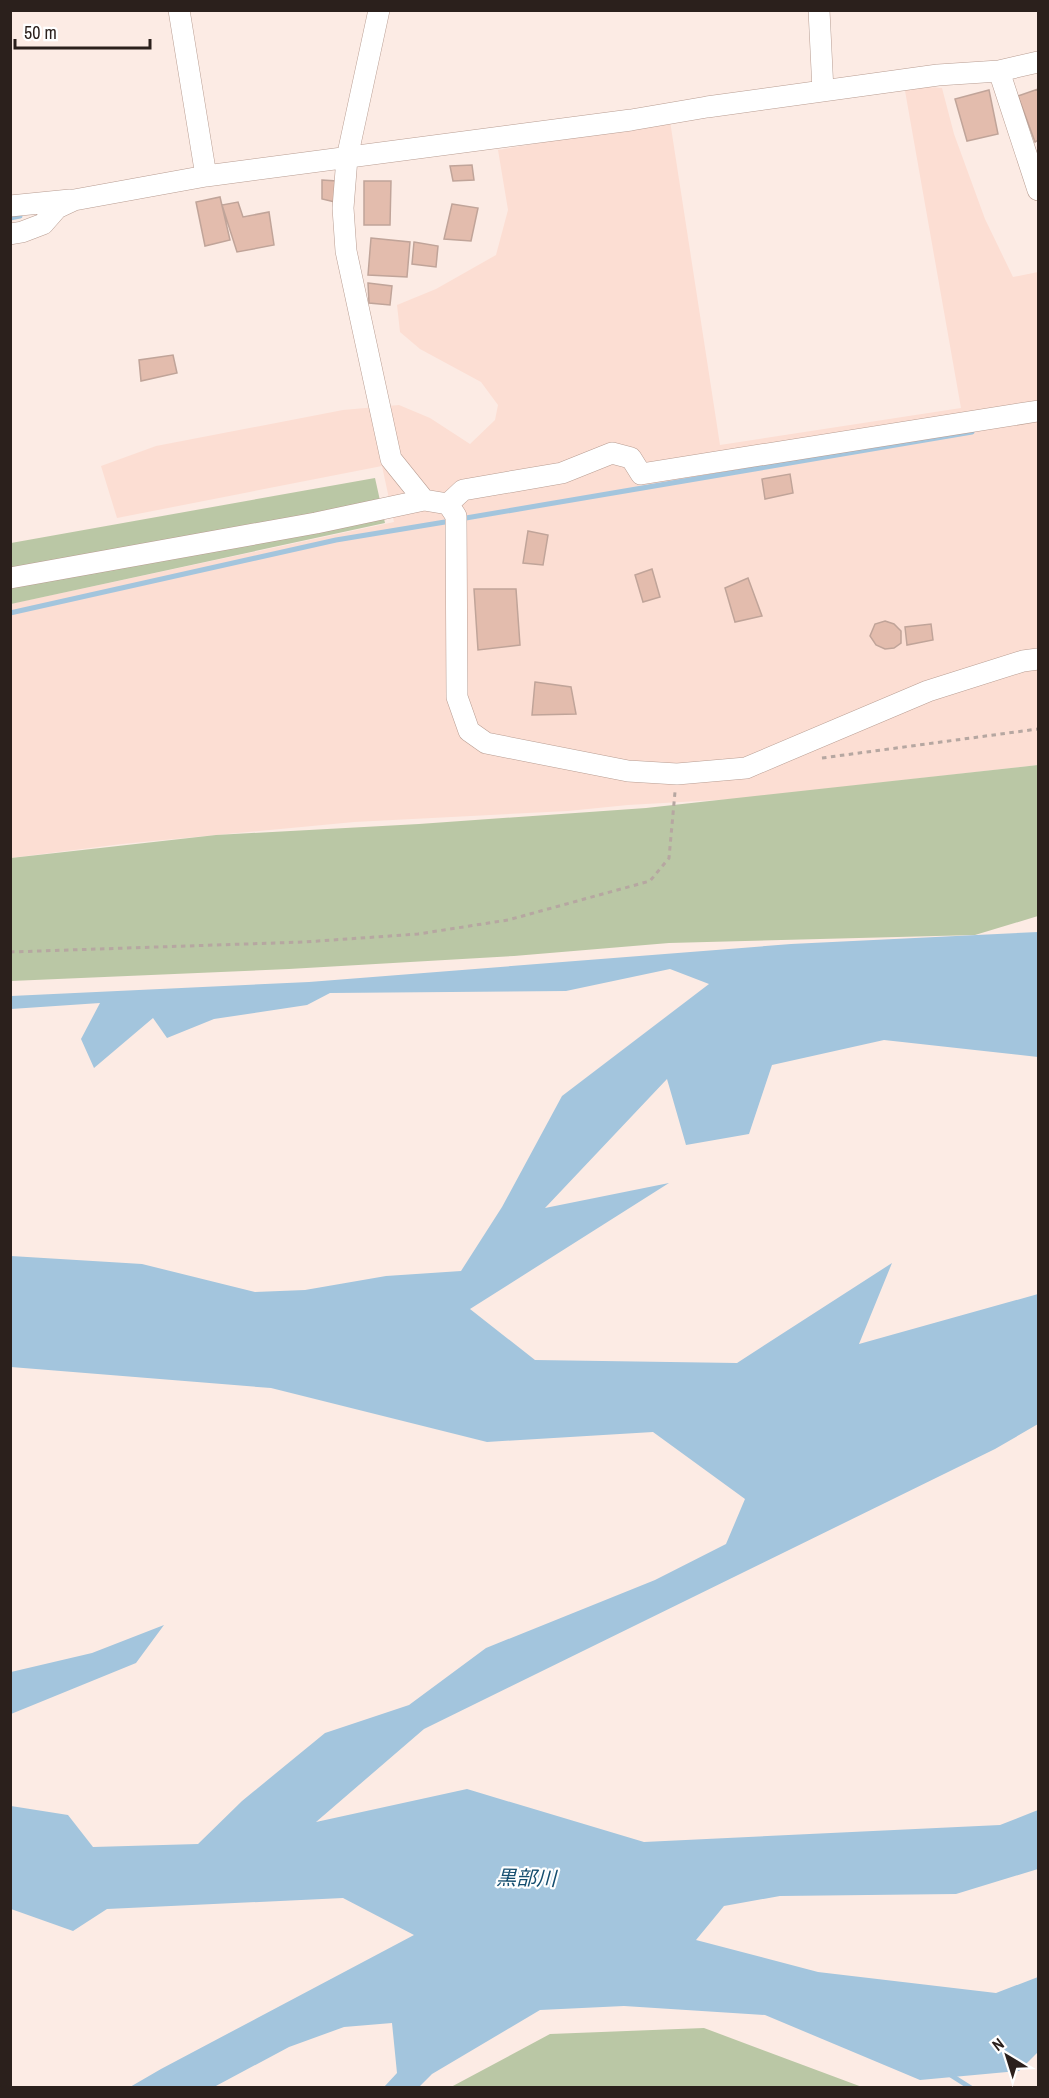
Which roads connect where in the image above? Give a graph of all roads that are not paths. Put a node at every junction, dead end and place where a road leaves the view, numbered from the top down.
1 (179, 10) edge
2 (379, 10) edge
3 (819, 10) edge
4 (1038, 62) edge
5 (999, 71) junction
6 (823, 91) junction
7 (346, 158) junction
8 (206, 176) junction
9 (1038, 190) edge
10 (74, 200) junction
11 (10, 206) edge
12 (10, 234) edge
13 (1038, 411) edge
14 (424, 500) junction
15 (448, 504) junction
16 (10, 578) edge
17 (1038, 659) edge

1 - 8 street
2 - 7 street
3 - 6 street
4 - 5 street
5 - 6 street
5 - 9 street
6 - 7 street
7 - 8 street
7 - 14 street
8 - 10 street
10 - 11 street
10 - 12 street
13 - 15 street
14 - 15 street
14 - 16 street
15 - 17 street

